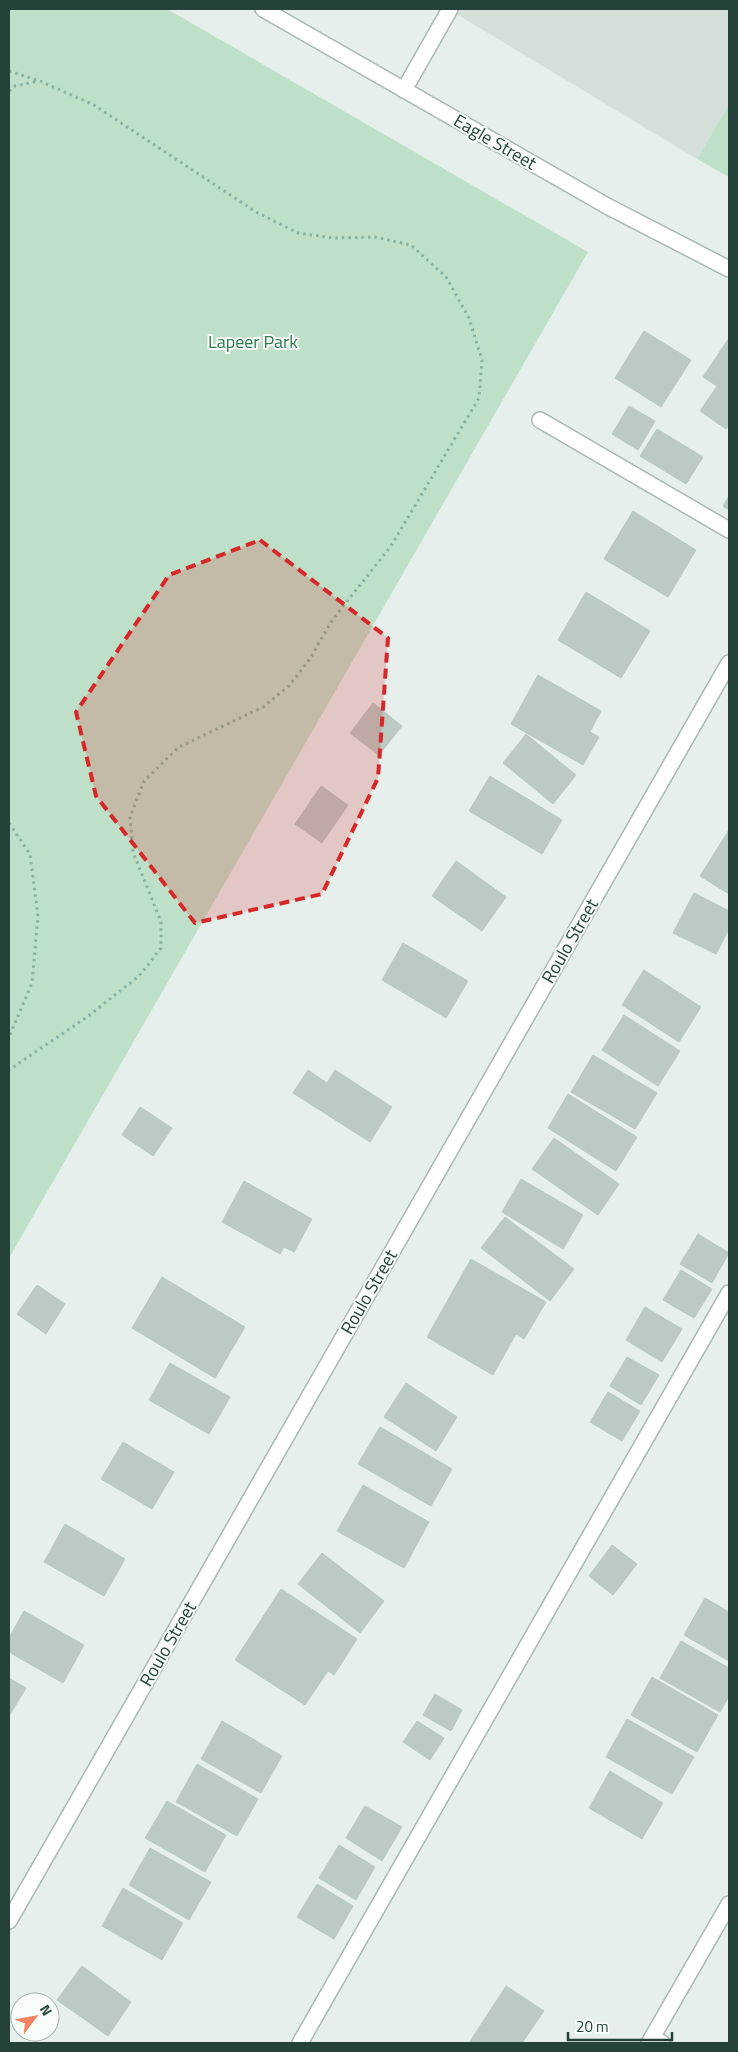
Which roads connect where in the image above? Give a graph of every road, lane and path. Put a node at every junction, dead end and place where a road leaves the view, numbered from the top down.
1 (263, 9) edge
2 (450, 9) edge
3 (9, 71) edge
4 (40, 81) junction
5 (404, 90) junction
6 (9, 91) edge
7 (729, 269) edge
8 (540, 420) dead end
9 (729, 530) edge
10 (729, 663) edge
11 (9, 824) edge
12 (9, 1037) edge
13 (9, 1070) edge
14 (729, 1293) edge
15 (729, 1904) edge
16 (9, 1921) edge
17 (655, 2042) edge
18 (300, 2043) edge

1 - 5 street, Eagle Street
2 - 5 street
3 - 4 path
4 - 6 path
4 - 13 path
5 - 7 street, Eagle Street
8 - 9 street
10 - 16 street, Roulo Street
11 - 12 path
14 - 18 street
15 - 17 street

